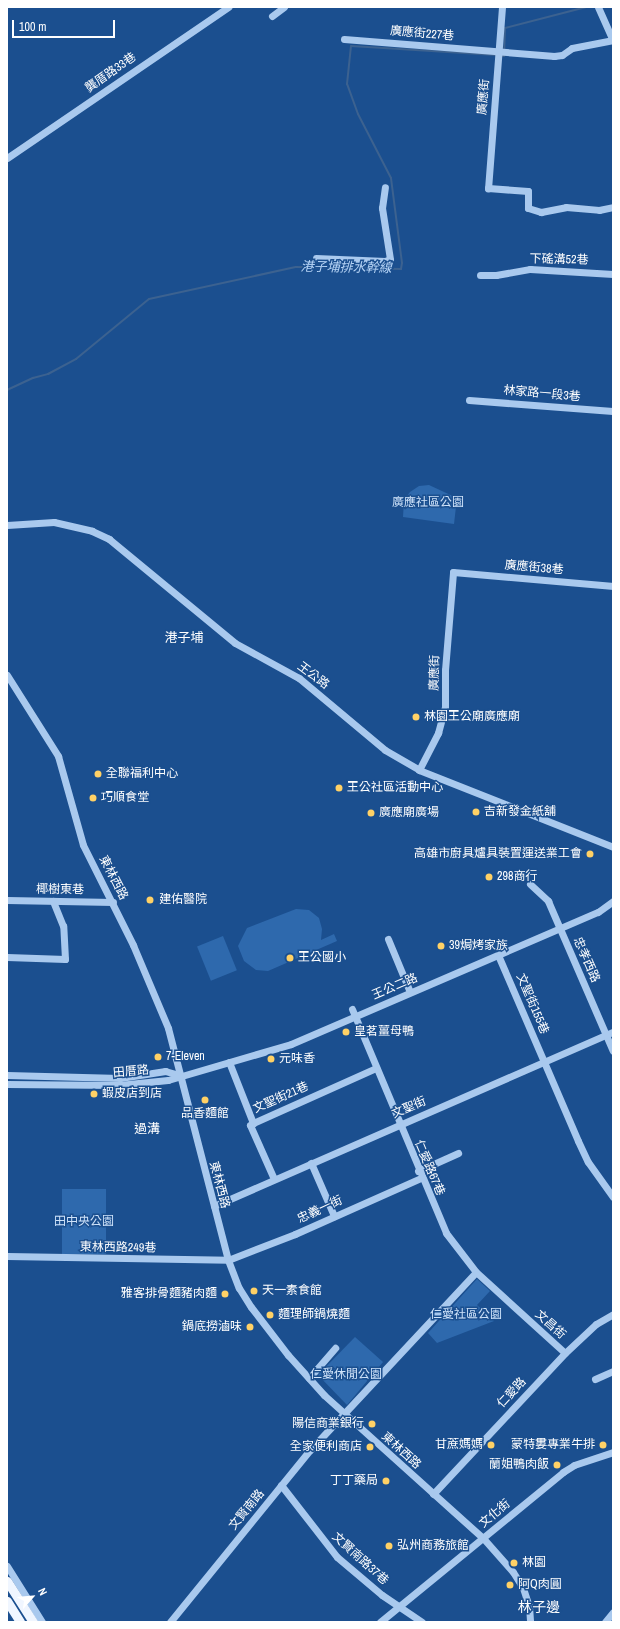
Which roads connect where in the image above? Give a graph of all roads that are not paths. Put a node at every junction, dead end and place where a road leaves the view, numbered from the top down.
1 (228, 7) edge
2 (284, 7) edge
3 (502, 7) edge
4 (598, 7) edge
5 (272, 16) dead end
6 (344, 39) dead end
7 (613, 40) edge
8 (498, 55) junction
9 (7, 158) edge
10 (385, 187) dead end
11 (613, 207) edge
12 (316, 258) dead end
13 (613, 274) edge
14 (480, 275) dead end
15 (469, 400) dead end
16 (613, 412) edge
17 (7, 525) edge
18 (452, 572) joint
19 (613, 586) edge
20 (7, 676) edge
21 (419, 770) junction
22 (613, 847) edge
23 (530, 884) dead end
24 (7, 900) edge
25 (53, 901) junction
26 (613, 901) edge
27 (113, 902) junction
28 (560, 928) junction
29 (388, 940) dead end
30 (498, 955) junction
31 (7, 958) edge
32 (410, 992) junction
33 (352, 1009) dead end
34 (355, 1016) junction
35 (610, 1034) edge
36 (613, 1051) edge
37 (229, 1062) junction
38 (545, 1062) junction
39 (376, 1068) junction
40 (7, 1075) edge
41 (179, 1075) junction
42 (7, 1084) edge
43 (253, 1123) junction
44 (399, 1124) junction
45 (458, 1153) dead end
46 (311, 1163) junction
47 (419, 1174) junction
48 (274, 1179) junction
49 (613, 1197) edge
50 (214, 1206) junction
51 (334, 1216) junction
52 (7, 1256) edge
53 (228, 1260) junction
54 (476, 1272) junction
55 (521, 1313) joint
56 (613, 1314) edge
57 (335, 1348) dead end
58 (565, 1353) junction
59 (613, 1371) edge
60 (309, 1378) junction
61 (595, 1379) dead end
62 (344, 1415) junction
63 (613, 1452) edge
64 (281, 1485) junction
65 (433, 1494) junction
66 (482, 1538) junction
67 (8, 1570) edge
68 (7, 1581) edge
69 (7, 1601) edge
70 (400, 1606) junction
71 (613, 1612) edge
72 (20, 1622) edge
73 (33, 1622) edge
74 (42, 1622) edge
75 (170, 1622) edge
76 (380, 1622) edge
77 (422, 1622) edge
78 (530, 1622) edge
79 (605, 1622) edge

1 - 9 street, 龔厝路33巷
2 - 5 street
3 - 8 street, 廣應街
4 - 7 street
6 - 8 street, 廣應街227巷
7 - 8 street, 廣應街227巷
8 - 11 street, 廣應街
10 - 12 street
13 - 14 street, 下磘溝52巷
15 - 16 street, 林家路一段3巷
17 - 21 street, 王公路
18 - 19 street, 廣應街38巷
18 - 21 street, 廣應街
20 - 27 street, 東林西路
21 - 22 street, 王公路
23 - 28 street, 忠孝西路
24 - 25 street, 椰樹東巷
25 - 27 street, 椰樹東巷
25 - 31 street
26 - 28 street, 王公二路
27 - 41 street, 東林西路
28 - 30 street, 王公二路
28 - 35 street, 忠孝西路
29 - 32 street
30 - 32 street, 王公二路
30 - 38 street, 文聖街155巷
32 - 34 street, 王公二路
33 - 34 street, 仁愛路67巷
34 - 37 street, 王公二路
34 - 39 street, 仁愛路67巷
35 - 36 street, 忠孝西路
35 - 38 street, 文聖街
37 - 41 street, 王公二路
37 - 43 street
38 - 44 street, 文聖街
38 - 49 street, 文聖街155巷
39 - 43 street, 文聖街21巷
39 - 44 street, 仁愛路67巷
40 - 41 street, 田厝路
41 - 42 street, 田厝路
41 - 50 street, 東林西路
43 - 48 street, 文聖街21巷
44 - 46 street, 文聖街
44 - 47 street, 仁愛路67巷
45 - 47 street, 忠義一街
46 - 48 street, 文聖街
46 - 51 street
47 - 51 street, 忠義一街
47 - 54 street, 仁愛路67巷
48 - 50 street, 文聖街
50 - 53 street, 東林西路
51 - 53 street, 忠義一街
52 - 53 street, 東林西路249巷
53 - 60 street, 東林西路
54 - 55 street, 仁愛路67巷
54 - 62 street, 文賢南路
55 - 58 street, 文昌街
56 - 58 street, 仁愛路
57 - 60 street
58 - 65 street, 仁愛路
59 - 61 street
60 - 62 street, 東林西路
62 - 64 street, 文賢南路
62 - 65 street, 東林西路
63 - 66 street, 文化街
64 - 70 street, 文賢南路37巷
64 - 75 street, 文賢南路
65 - 66 street, 東林西路
66 - 70 street, 文化街
66 - 78 street, 東林西路
67 - 74 street
68 - 73 main road
69 - 72 main road
70 - 76 street, 文化街
70 - 77 street, 文賢南路37巷
71 - 79 street

